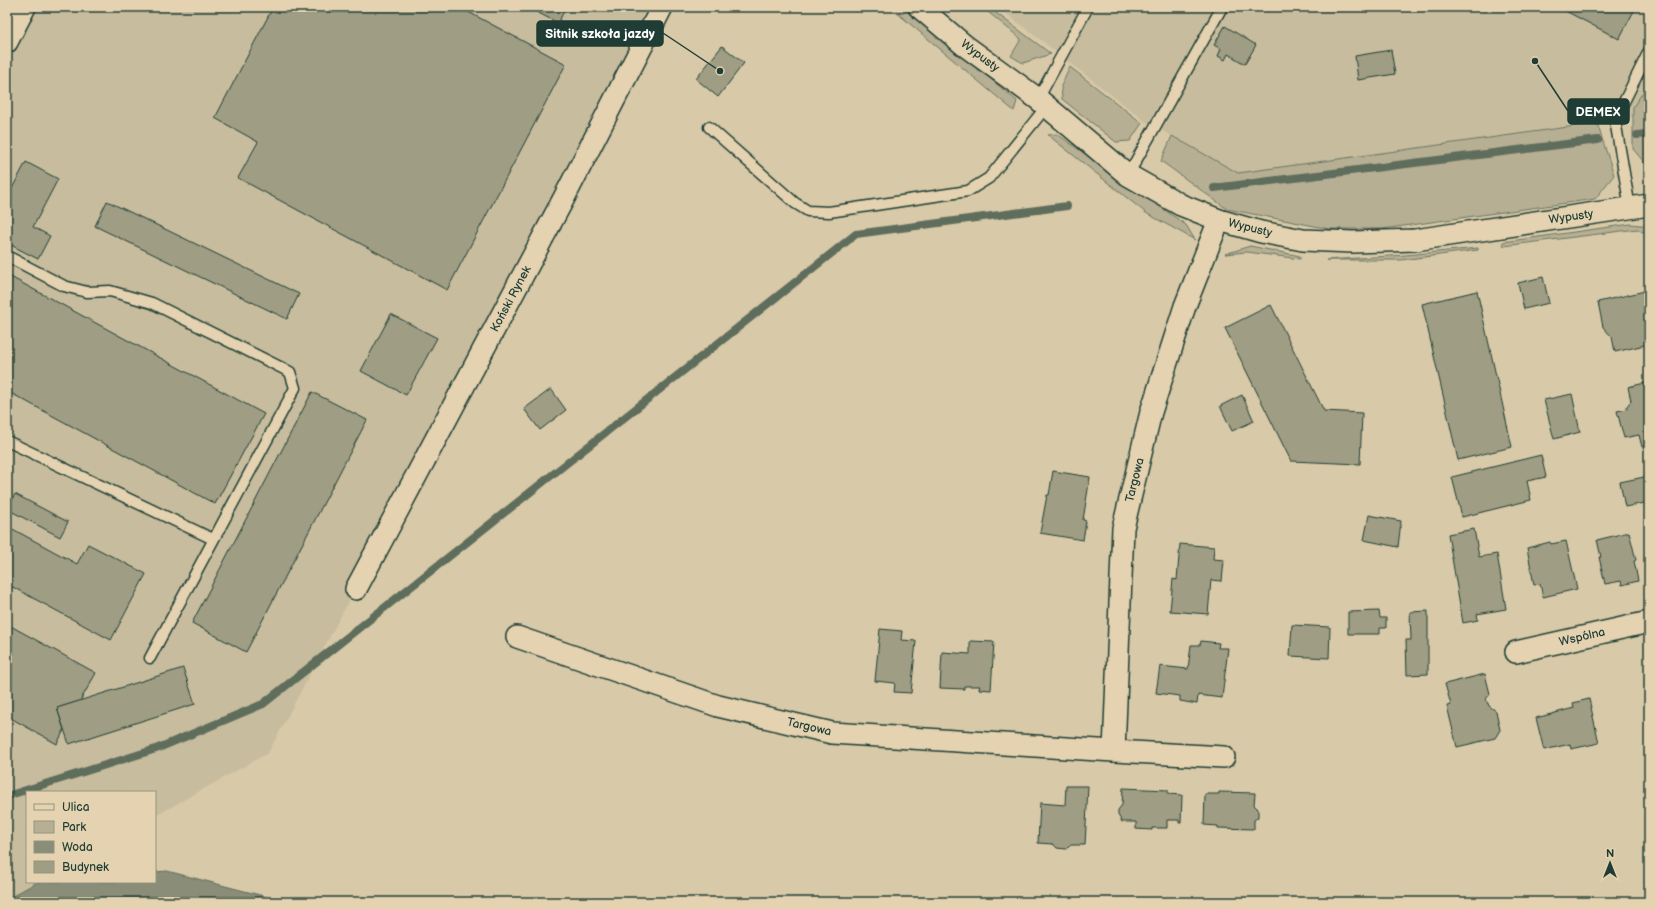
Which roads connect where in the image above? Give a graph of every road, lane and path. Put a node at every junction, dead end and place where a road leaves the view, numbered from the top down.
1 (25, 7) edge
2 (662, 7) edge
3 (919, 7) edge
4 (1088, 7) edge
5 (1222, 7) edge
6 (7, 42) edge
7 (1649, 51) edge
8 (1042, 103) junction
9 (709, 126) dead end
10 (1128, 175) junction
11 (1639, 207) edge
12 (1219, 220) junction
13 (7, 256) edge
14 (7, 441) edge
15 (213, 539) junction
16 (356, 589) dead end
17 (1649, 622) edge
18 (517, 637) dead end
19 (1516, 652) dead end
20 (150, 658) dead end
21 (1114, 751) junction
22 (1224, 757) dead end

1 - 6 street
2 - 16 street, Koński Rynek
3 - 8 street, Wypusty
4 - 8 lane
5 - 10 lane
7 - 11 lane
8 - 9 lane
8 - 10 street, Wypusty
10 - 12 street, Wypusty
11 - 12 street, Wypusty
12 - 21 street, Targowa
13 - 15 lane
14 - 15 lane
15 - 20 lane
17 - 19 street, Wspólna
18 - 21 street, Targowa
21 - 22 street, Targowa

